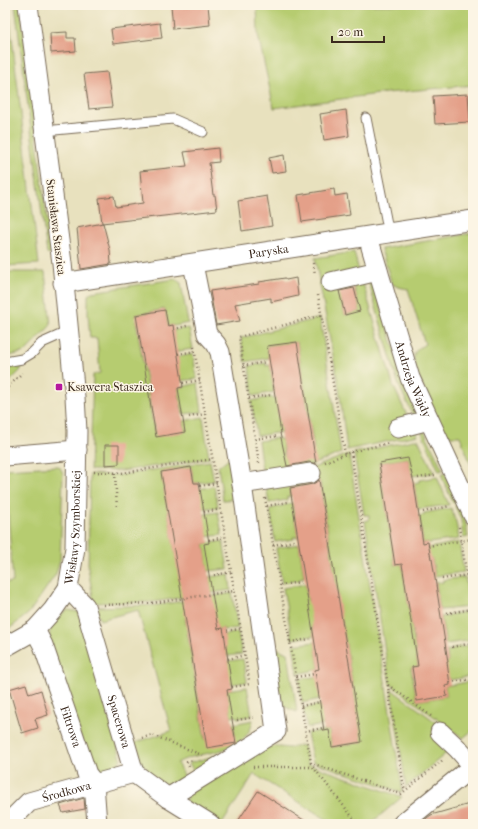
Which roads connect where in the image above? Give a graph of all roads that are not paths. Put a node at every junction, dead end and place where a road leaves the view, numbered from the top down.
1 (28, 5) edge
2 (366, 118) dead end
3 (44, 131) junction
4 (203, 132) dead end
5 (473, 220) edge
6 (389, 234) junction
7 (369, 237) junction
8 (193, 264) junction
9 (378, 271) junction
10 (63, 283) junction
11 (322, 285) road end
12 (69, 331) junction
13 (5, 362) edge
14 (429, 420) junction
15 (394, 436) road end
16 (77, 450) junction
17 (5, 456) edge
18 (311, 473) road end
19 (242, 484) junction
20 (470, 508) edge
21 (68, 588) junction
22 (35, 630) junction
23 (5, 647) edge
24 (436, 725) road end
25 (473, 766) edge
26 (134, 773) junction
27 (94, 783) junction
28 (168, 798) junction
29 (7, 824) edge
30 (97, 824) edge
31 (210, 824) edge
32 (402, 824) edge

1 - 3 street, Stanisława Staszica
2 - 6 lane
3 - 4 lane
3 - 10 street, Stanisława Staszica
5 - 6 street, Paryska
6 - 7 street, Paryska
7 - 8 street, Paryska
7 - 9 street, Andrzeja Wajdy
8 - 10 street, Paryska
8 - 19 street
9 - 11 street
9 - 14 street, Andrzeja Wajdy
10 - 12 street, Stanisława Staszica
12 - 13 lane
12 - 16 street, Stanisława Staszica
14 - 15 street
14 - 20 street, Andrzeja Wajdy
16 - 17 street
16 - 21 street, Wisławy Szymborskiej
18 - 19 street
19 - 28 street
21 - 22 street, Wisławy Szymborskiej
21 - 26 street, Spacerowa
22 - 23 street, Wisławy Szymborskiej
22 - 27 street, Filtrowa
24 - 25 street
25 - 32 street
26 - 27 street, Środkowa
26 - 28 street
27 - 29 street, Środkowa
27 - 30 street, Filtrowa
28 - 31 street

